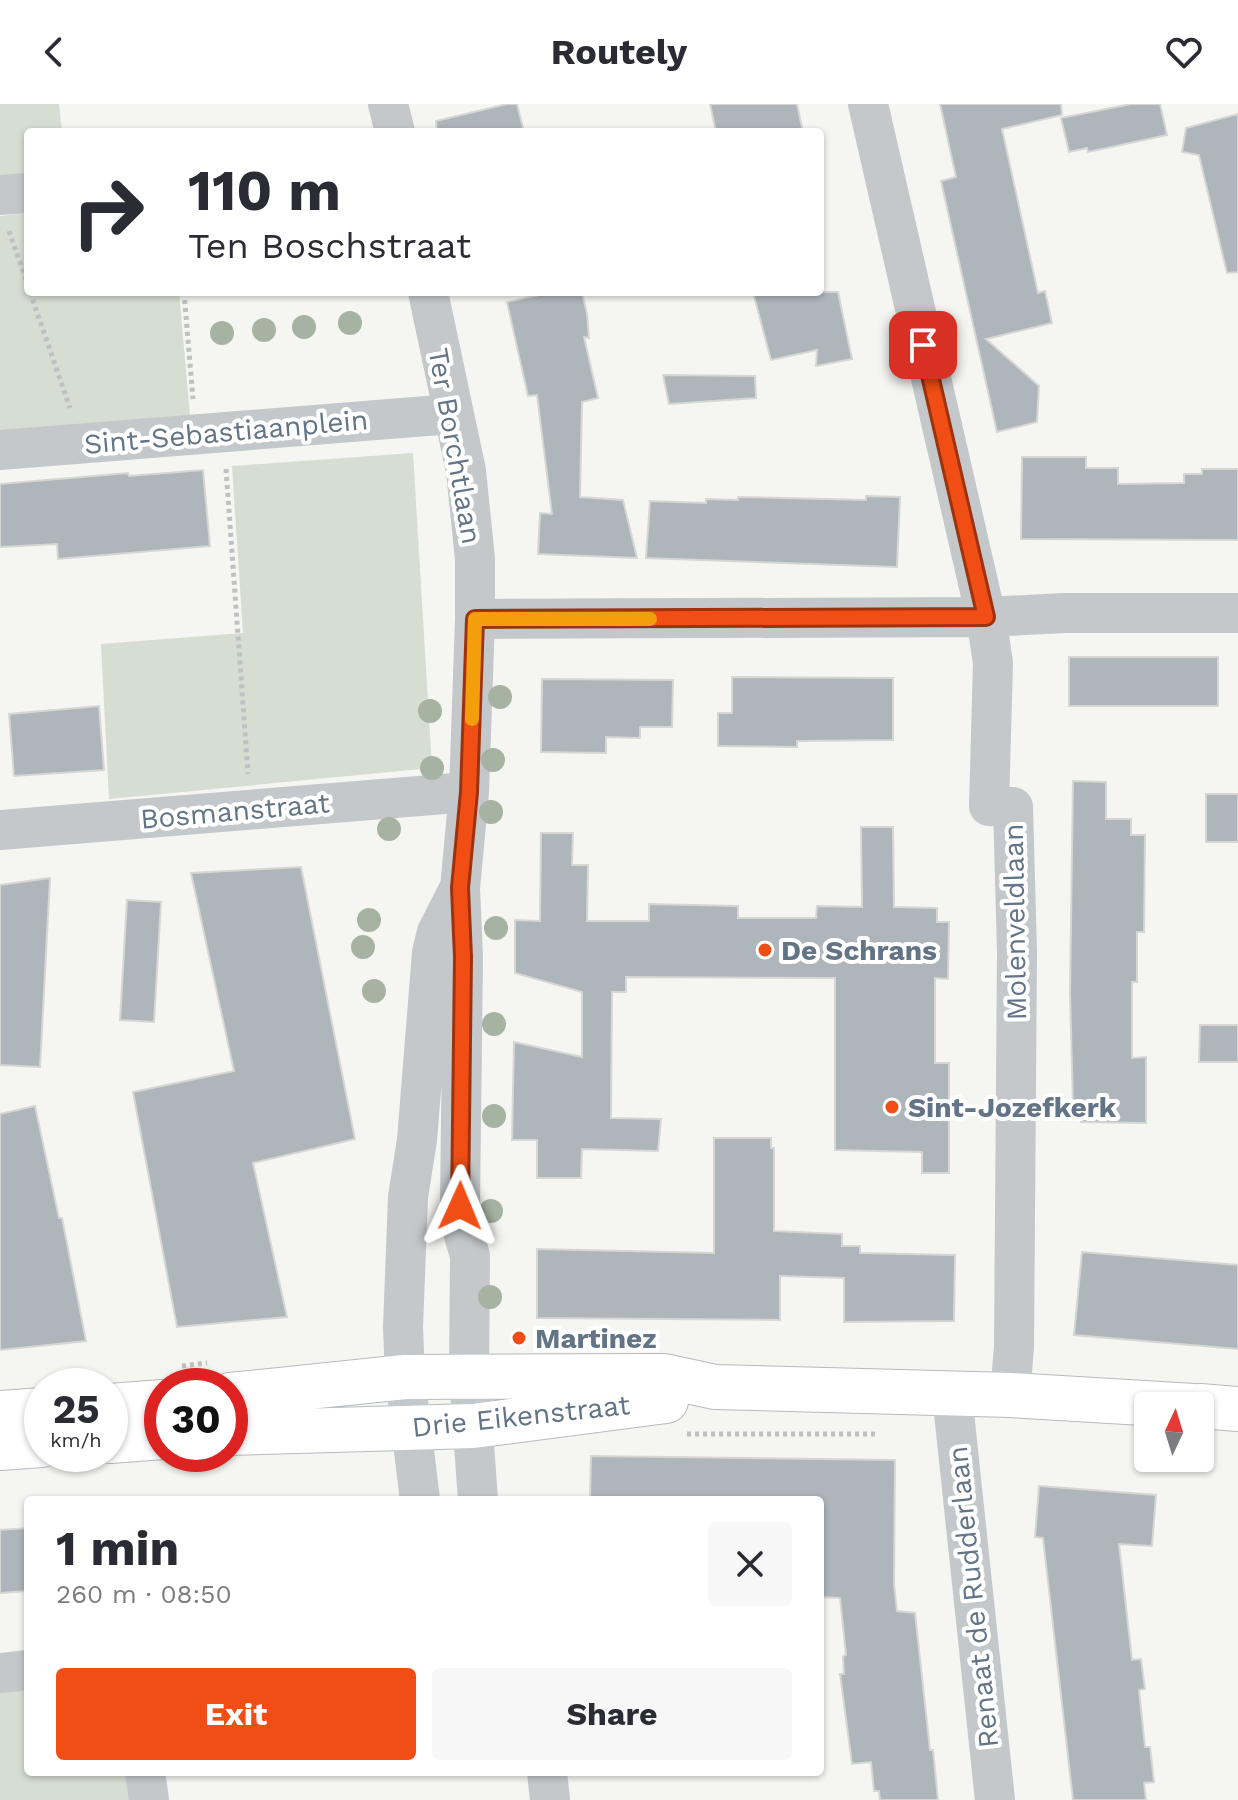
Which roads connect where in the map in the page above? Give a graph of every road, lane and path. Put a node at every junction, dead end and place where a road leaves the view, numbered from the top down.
1 (388, 104) edge
2 (868, 104) edge
3 (394, 128) edge
4 (11, 202) edge
5 (24, 265) edge
6 (31, 296) edge
7 (185, 296) edge
8 (429, 296) edge
9 (452, 414) junction
10 (210, 432) junction
11 (82, 444) junction
12 (0, 450) edge
13 (1238, 613) edge
14 (986, 617) junction
15 (475, 619) junction
16 (469, 792) junction
17 (251, 810) junction
18 (0, 830) edge
19 (460, 888) junction
20 (469, 1375) junction
21 (405, 1377) junction
22 (715, 1387) junction
23 (248, 1393) edge
24 (952, 1394) junction
25 (1010, 1395) junction
26 (1134, 1402) edge
27 (1214, 1407) edge
28 (1238, 1409) edge
29 (24, 1411) edge
30 (0, 1413) edge
31 (473, 1426) junction
32 (411, 1430) junction
33 (248, 1433) edge
34 (24, 1446) edge
35 (0, 1448) edge
36 (419, 1496) edge
37 (478, 1496) edge
38 (24, 1670) edge
39 (0, 1673) edge
40 (146, 1776) edge
41 (547, 1776) edge
42 (149, 1800) edge
43 (550, 1800) edge
44 (995, 1800) edge

1 - 3 street
2 - 14 street, Molenveldlaan
4 - 5 path
6 - 11 path
7 - 10 path
8 - 9 street, Ter Borchtlaan
9 - 10 street, Sint-Sebastiaanplein
9 - 15 street, Ter Borchtlaan
10 - 11 street, Sint-Sebastiaanplein
10 - 17 path
11 - 12 street, Sint-Sebastiaanplein
13 - 14 street
14 - 15 street
14 - 25 street, Molenveldlaan
15 - 16 street, Ter Borchtlaan
16 - 17 street, Bosmanstraat
16 - 19 street, Ter Borchtlaan
17 - 18 street, Bosmanstraat
19 - 20 street, Ter Borchtlaan
19 - 21 street, Ter Borchtlaan
20 - 21 street, Drie Eikenstraat
20 - 22 street, Drie Eikenstraat
20 - 31 street, Ter Borchtlaan
21 - 23 street, Drie Eikenstraat
21 - 32 street, Ter Borchtlaan
22 - 24 street, Drie Eikenstraat
22 - 31 street, Drie Eikenstraat
24 - 25 street, Drie Eikenstraat
24 - 44 street, Renaat de Rudderlaan
25 - 26 street, Drie Eikenstraat
27 - 28 street
29 - 30 street
31 - 32 street, Drie Eikenstraat
31 - 37 street, Ter Borchtlaan
32 - 33 street, Drie Eikenstraat
32 - 36 street, Ter Borchtlaan
34 - 35 street
38 - 39 street
40 - 42 street
41 - 43 street

